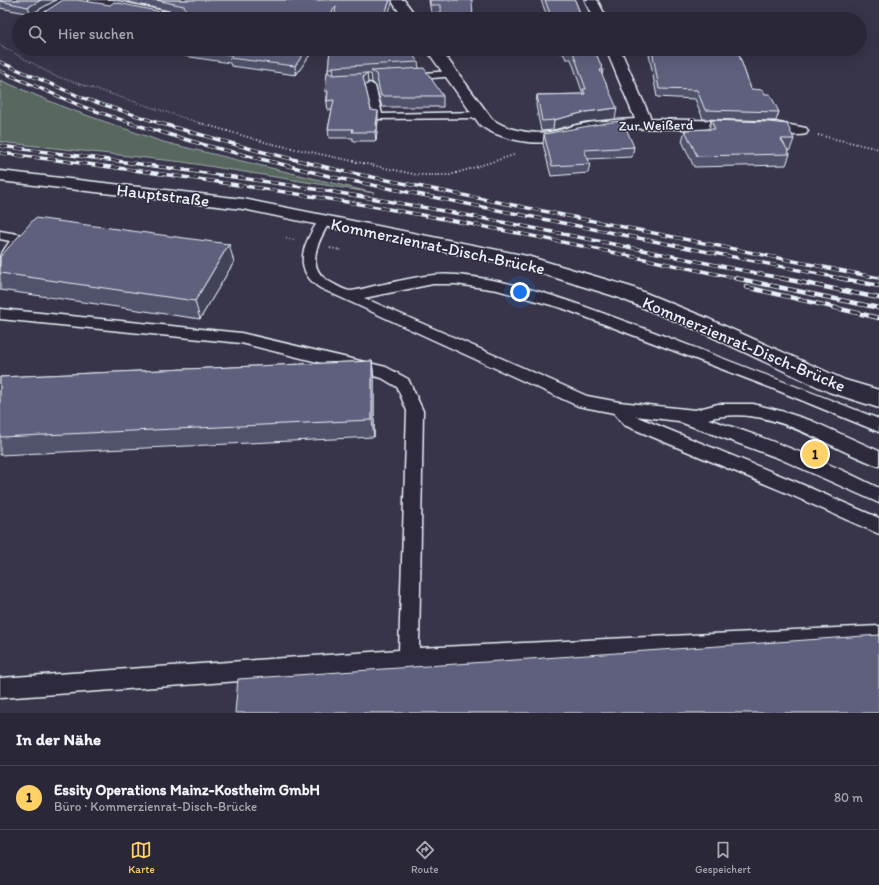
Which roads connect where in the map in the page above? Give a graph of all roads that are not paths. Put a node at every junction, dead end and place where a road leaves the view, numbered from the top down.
1 (95, 0) edge
2 (397, 0) edge
3 (590, 0) edge
4 (149, 12) edge
5 (406, 12) edge
6 (596, 12) edge
7 (438, 56) edge
8 (616, 56) edge
9 (451, 74) junction
10 (400, 78) edge
11 (370, 81) dead end
12 (482, 115) junction
13 (645, 124) junction
14 (800, 131) road end
15 (0, 176) edge
16 (325, 220) junction
17 (0, 235) edge
18 (0, 266) edge
19 (348, 296) junction
20 (0, 314) edge
21 (879, 399) edge
22 (620, 408) junction
23 (675, 415) junction
24 (879, 426) edge
25 (879, 459) edge
26 (879, 496) edge
27 (879, 526) edge
28 (879, 636) edge
29 (409, 659) junction
30 (0, 688) edge

1 - 4 street
2 - 5 street
3 - 6 street
7 - 9 street, Zur Weißerd
8 - 13 street
9 - 10 lane
9 - 12 street, Zur Weißerd
11 - 12 lane
12 - 13 street, Zur Weißerd
13 - 14 street, Zur Weißerd
15 - 16 street, Hauptstraße
16 - 19 lane, Kommerzienrat-Disch-Brücke
16 - 21 street, Kommerzienrat-Disch-Brücke
17 - 18 lane
19 - 22 lane, Kommerzienrat-Disch-Brücke
19 - 24 lane
20 - 29 lane
22 - 23 lane, Kommerzienrat-Disch-Brücke
22 - 27 lane
23 - 25 lane
23 - 26 lane
28 - 29 lane
29 - 30 lane

